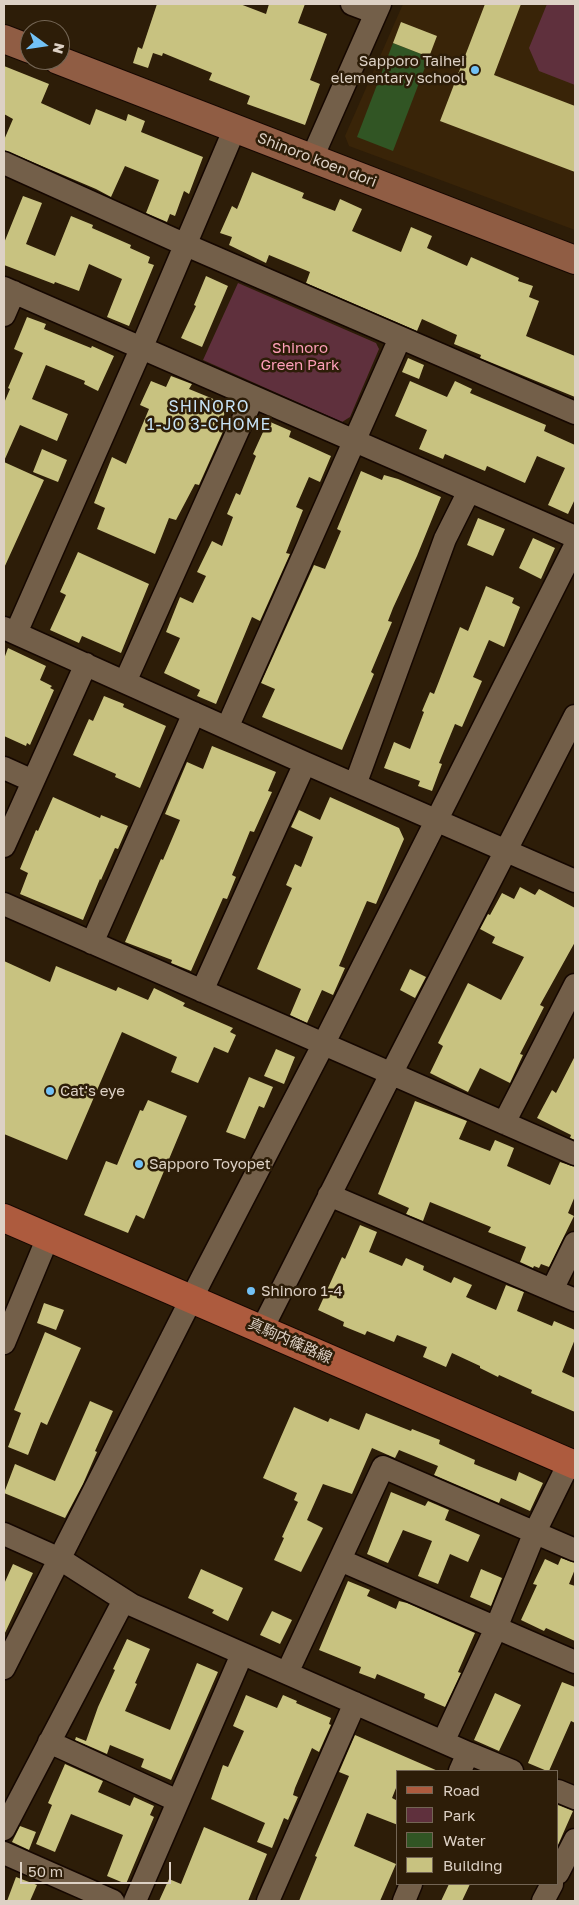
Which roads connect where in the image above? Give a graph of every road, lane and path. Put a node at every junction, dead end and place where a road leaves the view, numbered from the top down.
1 (352, 4) edge
2 (378, 8) edge
3 (4, 39) edge
4 (20, 45) edge
5 (70, 65) edge
6 (235, 128) junction
7 (312, 158) junction
8 (4, 163) edge
9 (186, 245) junction
10 (575, 260) edge
11 (9, 290) edge
12 (4, 315) edge
13 (400, 338) junction
14 (141, 349) junction
15 (252, 397) junction
16 (575, 413) edge
17 (354, 441) junction
18 (469, 490) junction
19 (575, 537) edge
20 (575, 546) edge
21 (10, 631) edge
22 (86, 664) junction
23 (125, 682) junction
24 (194, 713) junction
25 (575, 716) edge
26 (227, 728) junction
27 (305, 763) junction
28 (4, 768) edge
29 (33, 781) junction
30 (355, 785) junction
31 (436, 821) junction
32 (4, 846) edge
33 (506, 851) junction
34 (575, 881) edge
35 (4, 904) edge
36 (92, 943) junction
37 (575, 985) edge
38 (202, 991) junction
39 (323, 1044) junction
40 (391, 1074) junction
41 (504, 1123) junction
42 (575, 1154) edge
43 (329, 1195) junction
44 (4, 1218) edge
45 (48, 1237) junction
46 (575, 1243) edge
47 (552, 1290) junction
48 (192, 1298) junction
49 (575, 1300) edge
50 (262, 1329) junction
51 (4, 1343) edge
52 (572, 1464) edge
53 (535, 1532) junction
54 (4, 1534) edge
55 (575, 1550) edge
56 (60, 1559) junction
57 (340, 1560) junction
58 (124, 1600) junction
59 (496, 1628) junction
60 (242, 1654) junction
61 (575, 1662) edge
62 (4, 1668) edge
63 (287, 1673) junction
64 (355, 1703) junction
65 (49, 1742) junction
66 (443, 1742) junction
67 (464, 1762) edge
68 (507, 1770) edge
69 (559, 1791) edge
70 (575, 1798) edge
71 (178, 1802) junction
72 (4, 1829) edge
73 (575, 1840) edge
74 (4, 1853) edge
75 (559, 1871) edge
76 (411, 1885) edge
77 (551, 1885) edge
78 (113, 1901) edge
79 (135, 1901) edge
80 (268, 1901) edge
81 (404, 1901) edge
82 (543, 1901) edge

1 - 2 street
2 - 7 street
3 - 4 street
5 - 6 street, Shinoro koen dori
6 - 7 street, Shinoro koen dori
6 - 9 street
7 - 10 street, Shinoro koen dori
8 - 9 street
9 - 13 street
9 - 14 street
11 - 12 street
11 - 14 street
13 - 16 street
13 - 17 street
14 - 15 street
14 - 21 street
15 - 17 street
15 - 23 street
17 - 18 street
17 - 26 street
18 - 19 street
18 - 30 street
20 - 31 street
21 - 22 street
22 - 23 street
22 - 29 street
23 - 24 street
24 - 26 street
24 - 36 street
25 - 33 street
26 - 27 street
27 - 30 street
27 - 38 street
28 - 29 street
29 - 32 street
30 - 31 street
31 - 33 street
31 - 39 street
33 - 34 street
33 - 40 street
35 - 36 street
36 - 38 street
37 - 41 street
38 - 39 street
39 - 40 street
39 - 48 street
40 - 41 street
40 - 43 street
41 - 42 street
43 - 47 street
43 - 50 street
44 - 45 main road, 真駒内篠路線
45 - 48 main road, 真駒内篠路線
45 - 51 street
46 - 47 street
47 - 49 street
48 - 50 main road, 真駒内篠路線
48 - 56 street
50 - 52 main road, 真駒内篠路線
52 - 53 street
53 - 55 street
53 - 57 street
53 - 59 street
54 - 56 street
56 - 58 street
56 - 62 street
57 - 59 street
57 - 63 street
58 - 60 street
58 - 65 street
59 - 61 street
59 - 66 street
60 - 63 street
60 - 71 street
63 - 64 street
64 - 66 street
64 - 80 street
65 - 71 street
65 - 72 street
66 - 67 street
67 - 68 street
69 - 70 street
71 - 79 street
73 - 75 street
74 - 78 street
76 - 81 street
77 - 82 street

